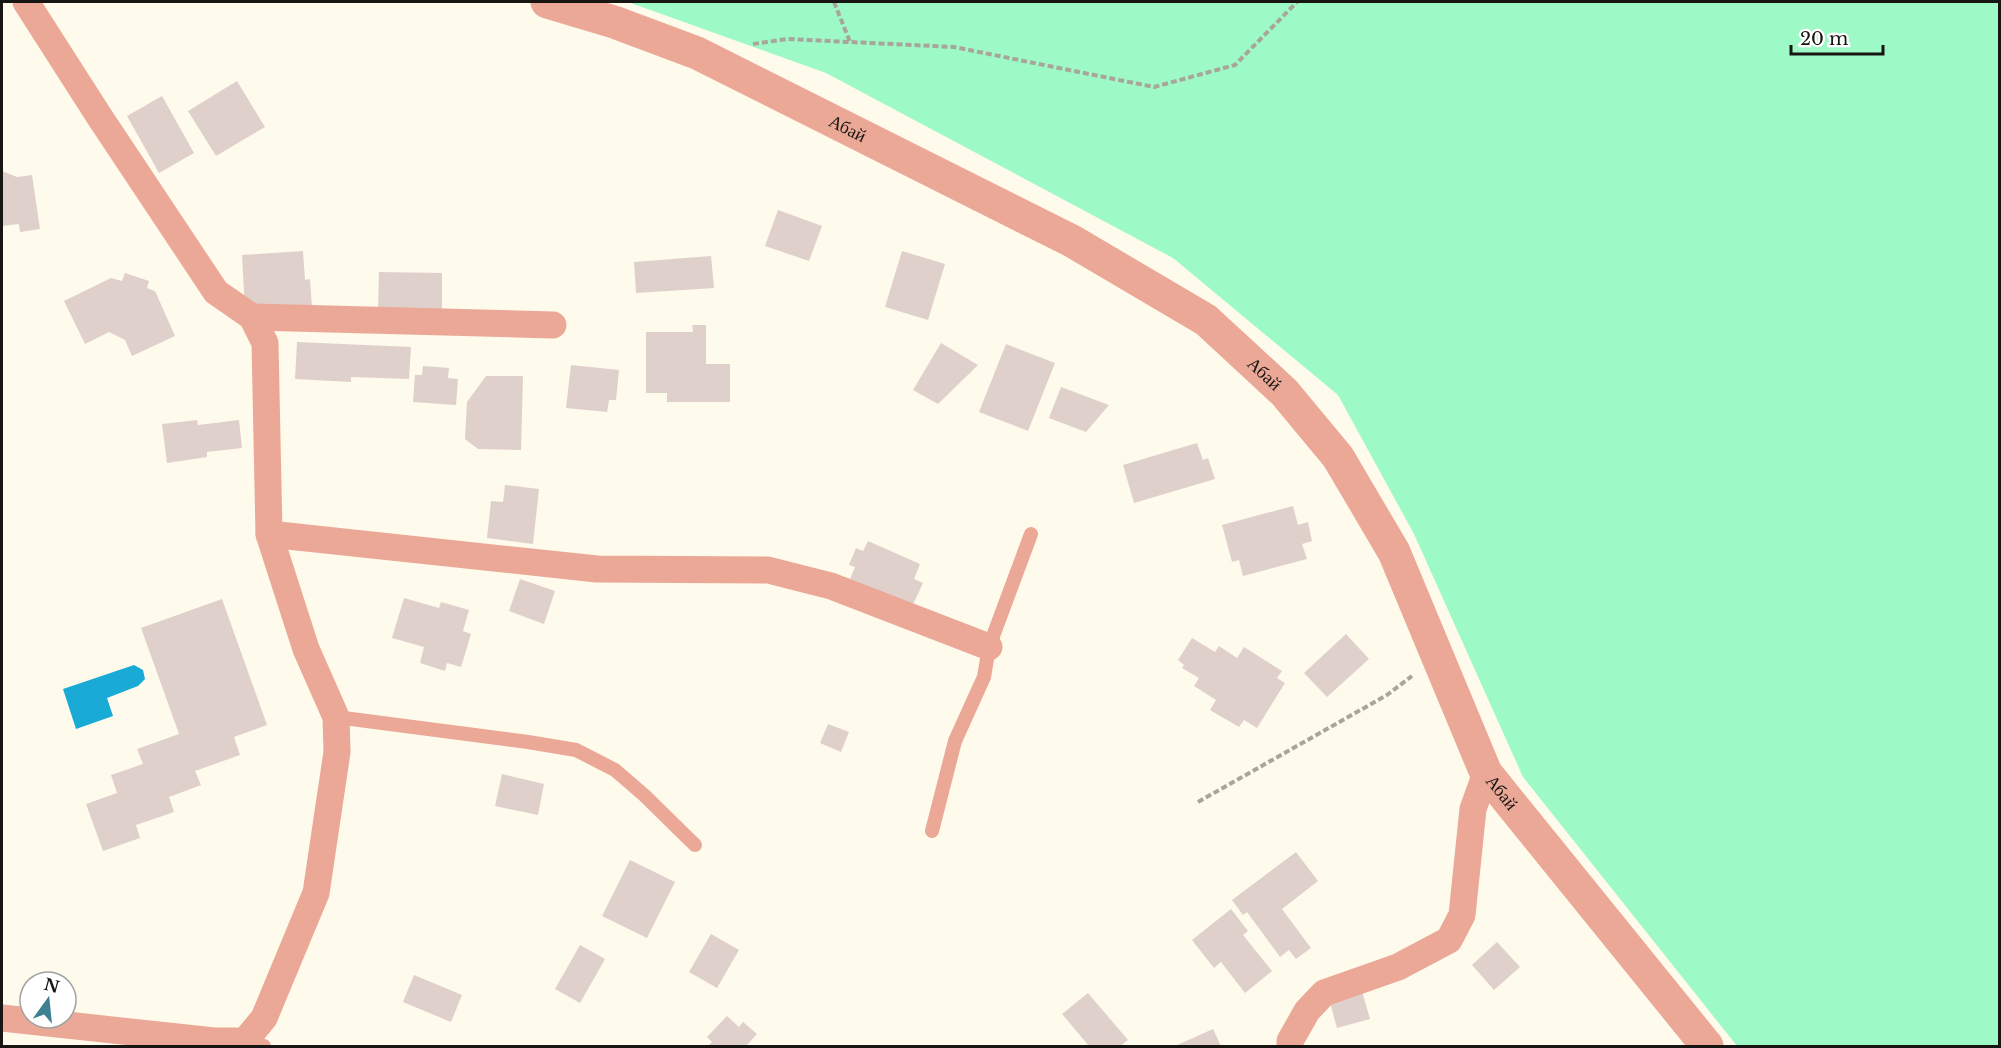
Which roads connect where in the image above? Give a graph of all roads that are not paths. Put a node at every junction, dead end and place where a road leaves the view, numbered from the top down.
1 (26, 2) edge
2 (547, 2) edge
3 (252, 317) junction
4 (553, 325) dead end
5 (269, 534) junction
6 (1031, 534) dead end
7 (988, 647) junction
8 (336, 717) junction
9 (1485, 773) junction
10 (932, 831) dead end
11 (695, 845) dead end
12 (2, 1018) edge
13 (254, 1044) edge
14 (1290, 1047) edge
15 (1707, 1047) edge

1 - 3 street
2 - 9 street, Абай
3 - 4 street
3 - 5 street
5 - 7 street
5 - 8 street
6 - 7 lane
7 - 10 lane
8 - 11 lane
8 - 13 street
9 - 14 street
9 - 15 street, Абай
12 - 13 street

